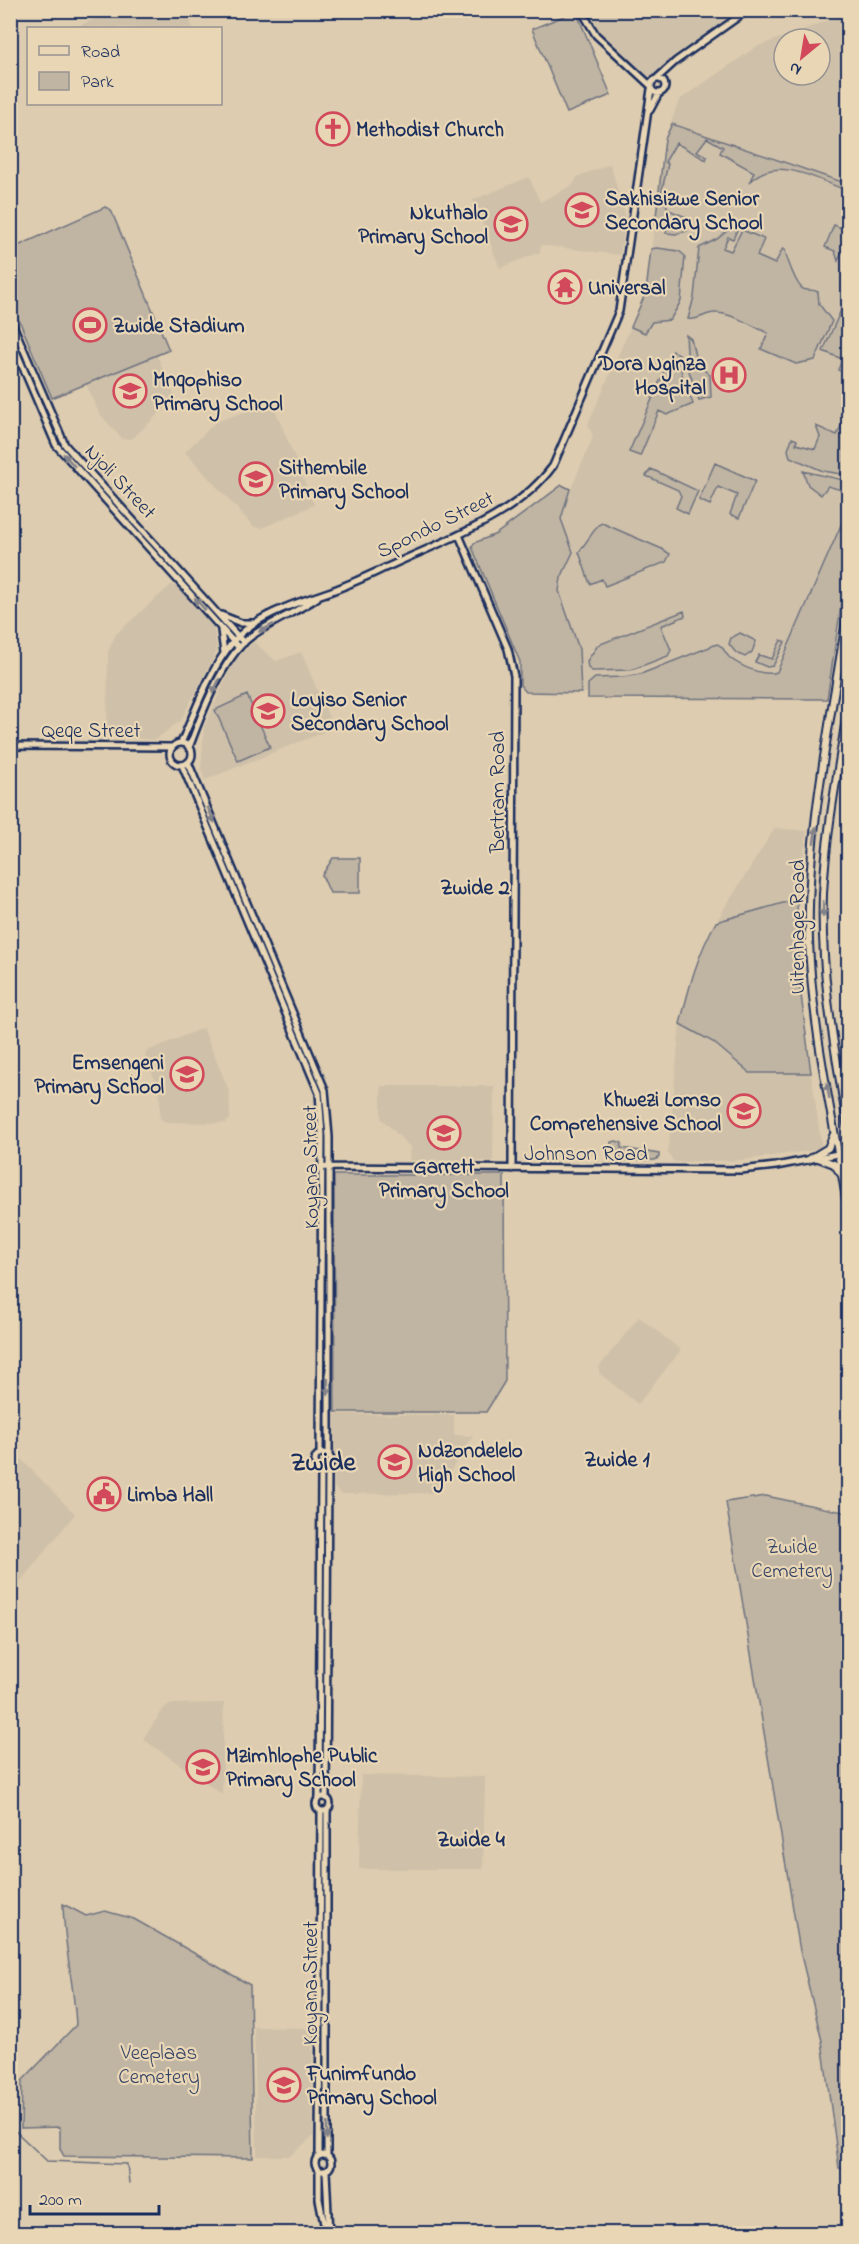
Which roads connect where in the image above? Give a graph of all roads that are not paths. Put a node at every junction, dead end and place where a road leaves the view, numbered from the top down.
1 (581, 10) edge
2 (748, 10) edge
3 (683, 56) junction
4 (663, 83) junction
5 (653, 84) junction
6 (659, 93) junction
7 (646, 120) junction
8 (10, 318) edge
9 (10, 337) edge
10 (459, 535) junction
11 (320, 595) junction
12 (849, 608) edge
13 (219, 614) junction
14 (258, 622) junction
15 (220, 627) junction
16 (238, 636) junction
17 (233, 641) junction
18 (244, 643) junction
19 (239, 648) junction
20 (224, 655) junction
21 (849, 705) edge
22 (181, 743) junction
23 (10, 746) edge
24 (172, 747) junction
25 (189, 748) junction
26 (185, 763) junction
27 (849, 1129) edge
28 (834, 1131) junction
29 (849, 1152) edge
30 (838, 1154) junction
31 (818, 1158) junction
32 (808, 1160) junction
33 (321, 1167) junction
34 (329, 1167) junction
35 (512, 1168) junction
36 (843, 1177) junction
37 (849, 1210) edge
38 (320, 1453) junction
39 (328, 1455) junction
40 (328, 1467) junction
41 (321, 1469) junction
42 (319, 1798) junction
43 (326, 1798) junction
44 (324, 1811) junction
45 (319, 2156) junction
46 (327, 2156) junction
47 (319, 2170) junction
48 (326, 2171) junction
49 (327, 2234) edge

1 - 5 main road
2 - 3 main road
3 - 4 main road
3 - 5 main road
4 - 5 main road
4 - 6 main road, Spondo Street
5 - 6 main road
5 - 7 main road, Spondo Street
6 - 7 main road, Spondo Street
7 - 10 main road, Spondo Street
8 - 13 main road, Njoli Street
15 -> 9 main road, Njoli Street
10 - 11 main road, Spondo Street
10 - 35 main road, Bertram Road
11 - 14 main road, Spondo Street
11 -> 18 main road, Spondo Street
28 -> 12 main road, Uitenhage Road
13 - 14 main road
13 - 16 main road, Njoli Street
14 - 16 main road, Spondo Street
15 - 17 main road, Njoli Street
15 - 20 main road
16 - 17 main road, Spondo Street
16 - 18 main road, Njoli Street
17 - 19 main road, Njoli Street
17 - 20 main road, Spondo Street
18 - 19 main road, Spondo Street
19 -> 25 main road, Spondo Street
20 - 22 main road, Spondo Street
21 -> 27 main road, Uitenhage Road
22 - 24 main road
22 - 25 main road
23 - 24 main road, Qeqe Street
24 - 26 main road
25 - 26 main road
26 - 33 main road, Koyana Street
26 -> 34 main road, Koyana Street
28 - 30 main road, Uitenhage Road
28 - 32 main road
29 - 30 main road, Johnson Road
30 - 31 main road, Johnson Road
30 - 36 main road, Uitenhage Road
31 - 32 main road, Johnson Road
31 - 36 main road
32 - 35 main road, Johnson Road
33 - 34 main road, Johnson Road
33 - 38 main road, Koyana Street
34 - 35 main road, Johnson Road
34 -> 39 main road, Koyana Street
36 - 37 main road, Uitenhage Road
38 - 39 main road
38 - 41 main road, Koyana Street
39 - 40 main road, Koyana Street
40 - 41 main road
40 - 43 main road, Koyana Street
41 - 42 main road, Koyana Street
42 - 43 main road
42 - 44 main road, Koyana Street
43 - 44 main road, Koyana Street
44 - 45 main road, Koyana Street
44 -> 46 main road, Koyana Street
45 - 46 main road
45 - 47 main road
46 - 48 main road
47 - 48 main road
47 - 49 main road
48 - 49 main road

